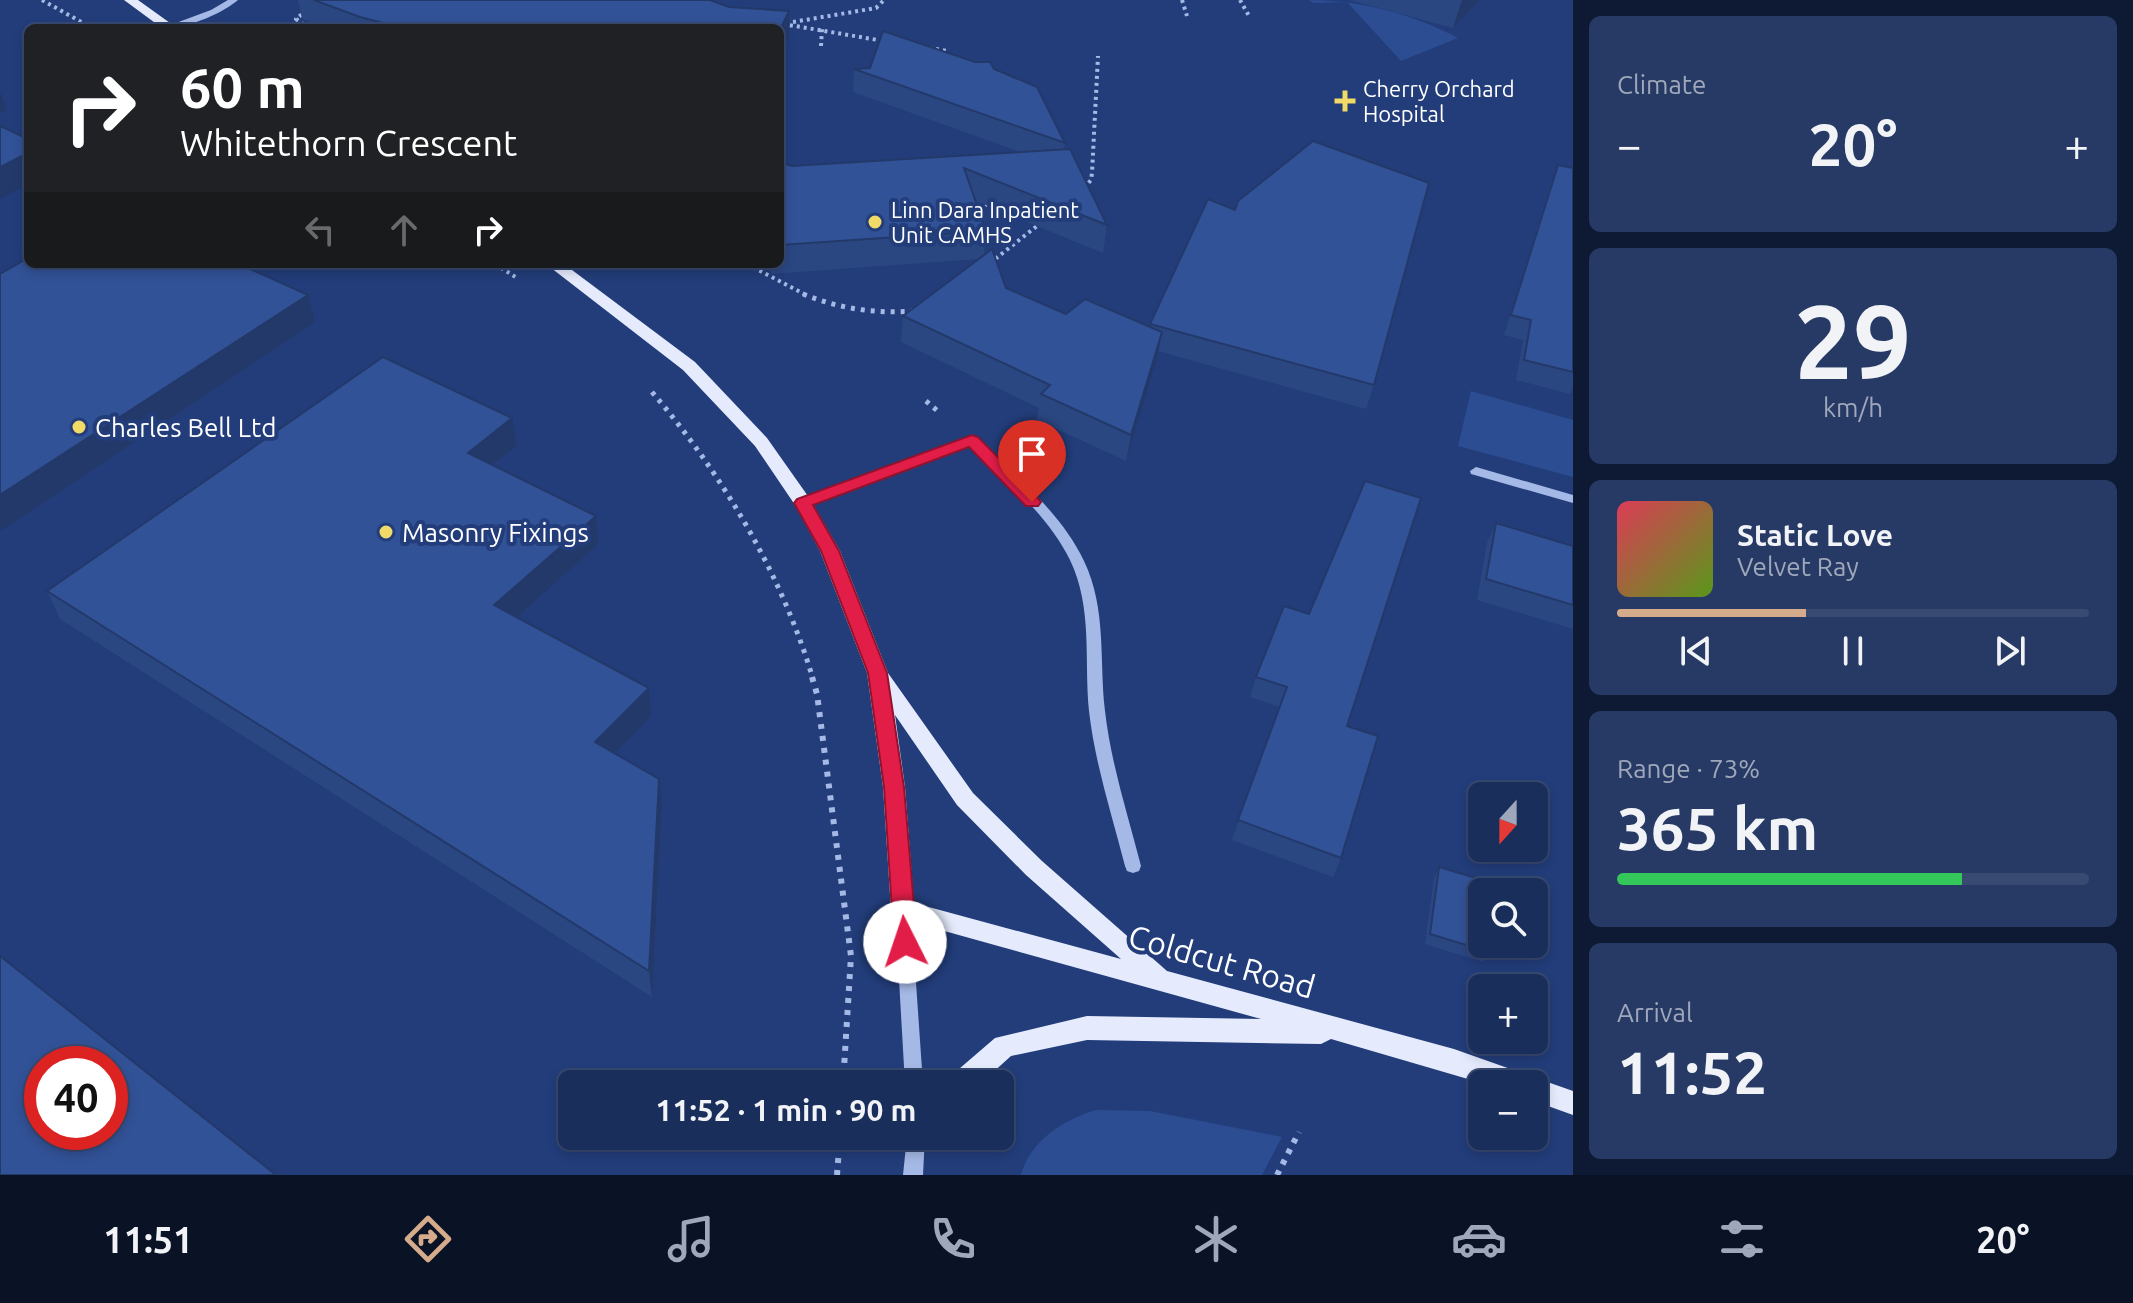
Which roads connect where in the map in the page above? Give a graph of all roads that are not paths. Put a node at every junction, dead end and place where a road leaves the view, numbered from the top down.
1 (130, 0) edge
2 (234, 0) edge
3 (165, 24) edge
4 (182, 24) edge
5 (559, 268) edge
6 (1476, 471) dead end
7 (1573, 499) edge
8 (803, 503) junction
9 (878, 673) junction
10 (1133, 866) dead end
11 (903, 910) junction
12 (1162, 979) junction
13 (1349, 1032) junction
14 (913, 1070) edge
15 (977, 1070) edge
16 (1480, 1070) edge
17 (1548, 1094) edge
18 (1573, 1103) edge
19 (915, 1150) edge
20 (913, 1175) edge

1 - 3 main road
2 - 4 street
5 - 8 main road
6 - 7 street
8 - 9 main road
8 - 10 street
9 - 11 main road
9 - 12 main road
11 - 12 main road, Coldcut Road
11 - 14 street
12 - 13 main road, Coldcut Road
13 - 15 main road
13 - 16 main road, Coldcut Road
17 - 18 main road
19 - 20 street

